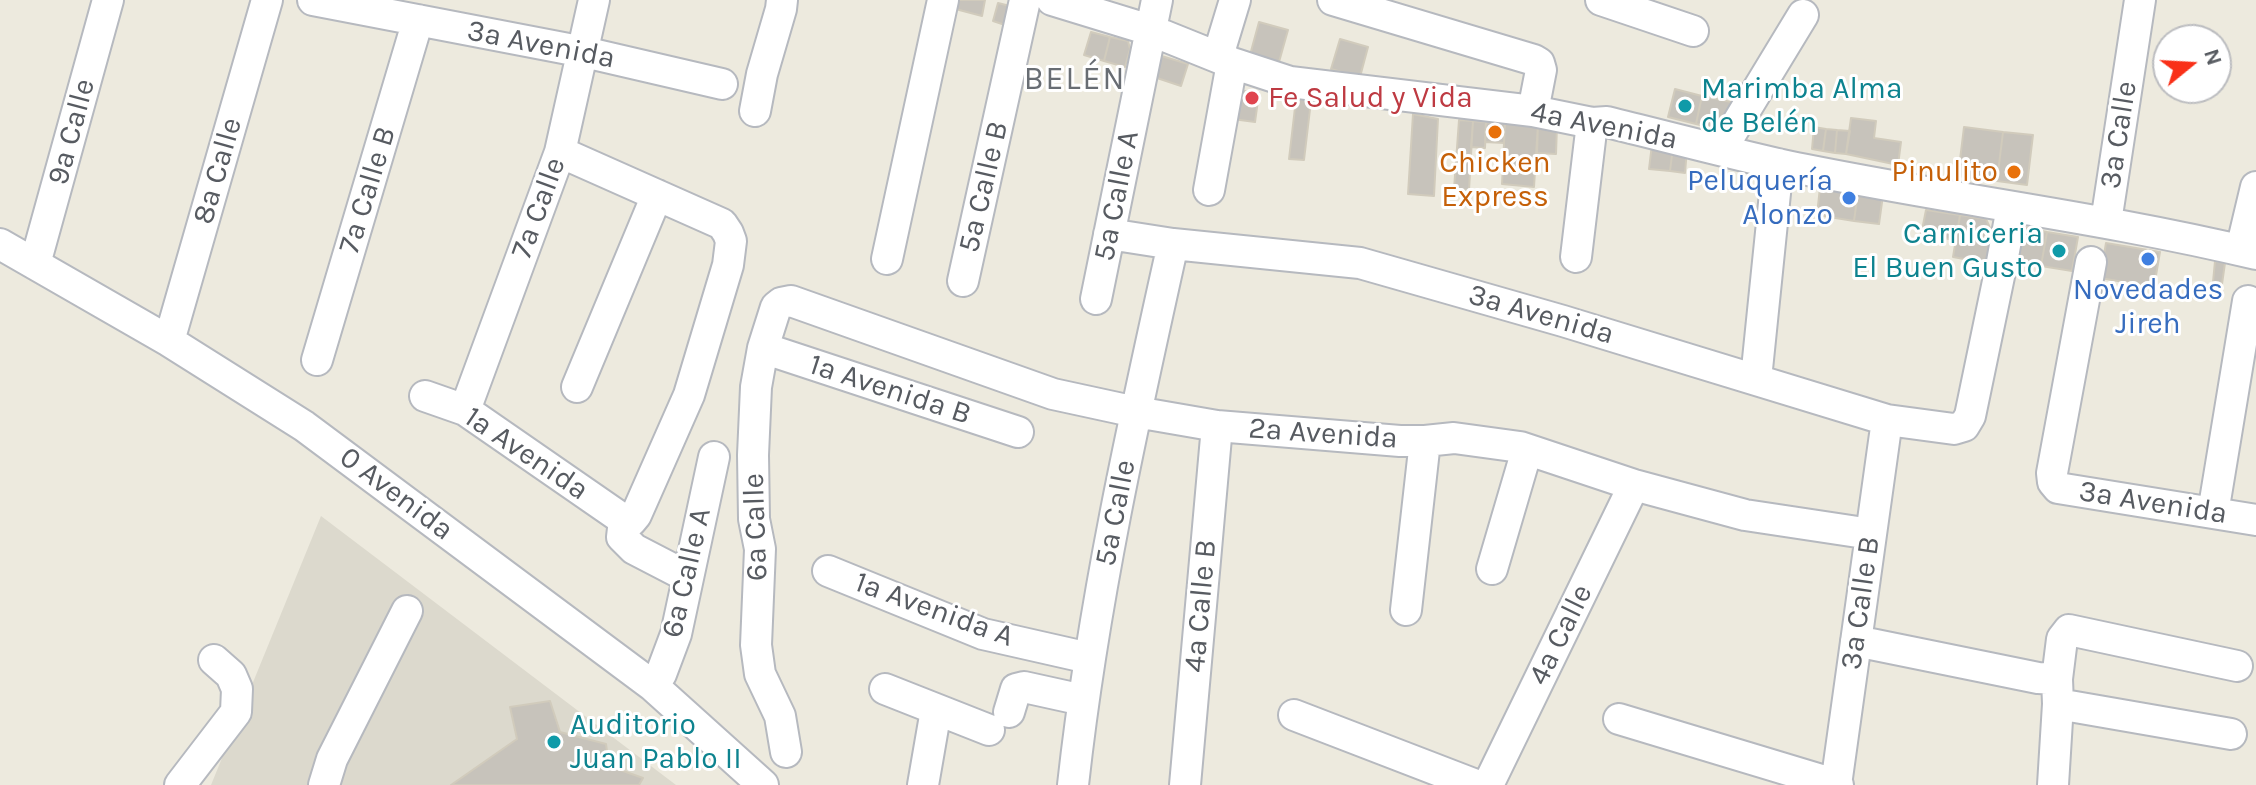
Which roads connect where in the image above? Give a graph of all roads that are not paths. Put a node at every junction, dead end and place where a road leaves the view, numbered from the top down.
1 (108, 0) edge
2 (267, 0) edge
3 (313, 0) edge
4 (594, 0) edge
5 (782, 0) edge
6 (943, 0) edge
7 (1025, 0) edge
8 (1052, 0) edge
9 (1157, 0) edge
10 (1235, 0) edge
11 (1333, 0) edge
12 (1601, 0) edge
13 (2140, 0) edge
14 (1803, 15) dead end
15 (418, 20) junction
16 (1150, 30) junction
17 (1693, 31) dead end
18 (584, 52) junction
19 (1225, 59) junction
20 (722, 84) dead end
21 (755, 111) dead end
22 (1533, 111) junction
23 (1592, 123) junction
24 (1721, 150) junction
25 (560, 152) junction
26 (1778, 164) junction
27 (2256, 187) edge
28 (1209, 190) dead end
29 (657, 195) junction
30 (2012, 207) junction
31 (2106, 222) junction
32 (1109, 234) junction
33 (0, 244) edge
34 (1173, 244) junction
35 (2248, 252) edge
36 (1576, 257) dead end
37 (887, 259) dead end
38 (2091, 262) dead end
39 (35, 264) junction
40 (963, 281) dead end
41 (1096, 299) dead end
42 (2248, 301) dead end
43 (781, 303) joint
44 (169, 341) junction
45 (763, 348) junction
46 (317, 360) dead end
47 (1756, 379) junction
48 (577, 387) dead end
49 (425, 396) dead end
50 (465, 410) junction
51 (1136, 412) junction
52 (1887, 420) junction
53 (1217, 426) junction
54 (1018, 432) dead end
55 (1425, 441) junction
56 (1527, 450) junction
57 (714, 457) dead end
58 (1634, 485) junction
59 (2213, 513) junction
60 (624, 520) junction
61 (2256, 520) edge
62 (1871, 534) junction
63 (1492, 569) dead end
64 (828, 571) dead end
65 (688, 577) junction
66 (1406, 610) dead end
67 (407, 611) dead end
68 (1856, 641) junction
69 (1089, 658) junction
70 (214, 660) dead end
71 (2237, 666) dead end
72 (653, 686) junction
73 (885, 689) dead end
74 (2058, 691) junction
75 (1083, 700) junction
76 (936, 710) junction
77 (1294, 715) dead end
78 (1619, 719) dead end
79 (2231, 734) dead end
80 (786, 752) dead end
81 (180, 785) edge
82 (324, 785) edge
83 (763, 785) edge
84 (923, 785) edge
85 (1073, 785) edge
86 (1185, 785) edge
87 (1476, 785) edge
88 (1488, 785) edge
89 (1837, 785) edge
90 (2053, 785) edge

1 - 39 street, 9a Calle
2 - 44 street, 8a Calle
3 - 15 street, 3a Avenida
4 - 18 street, 7a Calle
5 - 21 street
6 - 37 street
7 - 40 street, 5a Calle B
8 - 16 street, 4a Avenida
9 - 16 street, 5a Calle A
10 - 19 street
11 - 22 street
12 - 17 street
13 - 31 street, 3a Calle
14 - 24 street
15 - 18 street, 3a Avenida
15 - 46 street, 7a Calle B
16 - 19 street, 4a Avenida
16 - 32 street, 5a Calle A
18 - 20 street, 3a Avenida
18 - 25 street, 7a Calle
19 - 22 street, 4a Avenida
19 - 28 street
22 - 23 street, 4a Avenida
23 - 24 street, 4a Avenida
23 - 36 street
24 - 26 street, 4a Avenida
25 - 29 street
25 - 50 street, 7a Calle
26 - 30 street, 4a Avenida
26 - 47 street
27 - 35 street
29 - 48 street
29 - 60 street
30 - 31 street, 4a Avenida
30 - 52 street, 3a Avenida
31 - 35 street, 4a Avenida
32 - 34 street, 3a Avenida
32 - 41 street, 5a Calle A
33 - 39 street, 0 Avenida
34 - 47 street, 3a Avenida
34 - 51 street, 5a Calle
38 - 59 street, 3a Avenida
39 - 44 street, 0 Avenida
42 - 59 street
43 - 45 street, 6a Calle
43 - 51 street, 2a Avenida
44 - 72 street, 0 Avenida
45 - 54 street, 1a Avenida B
45 - 80 street, 6a Calle
47 - 52 street, 3a Avenida
49 - 50 street, 1a Avenida
50 - 60 street, 1a Avenida
51 - 53 street, 2a Avenida
51 - 69 street, 5a Calle
52 - 62 street, 3a Calle B
53 - 55 street, 2a Avenida
53 - 86 street, 4a Calle B
55 - 56 street, 2a Avenida
55 - 66 street
56 - 58 street, 2a Avenida
56 - 63 street
57 - 65 street, 6a Calle A
58 - 62 street, 2a Avenida
58 - 88 street, 4a Calle
59 - 61 street, 3a Avenida
60 - 65 street
62 - 68 street, 3a Calle B
64 - 69 street, 1a Avenida A
65 - 72 street, 6a Calle A
67 - 82 street
68 - 74 street
68 - 89 street, 3a Calle B
69 - 75 street, 5a Calle
70 - 81 street
71 - 74 street
72 - 83 street, 0 Avenida
73 - 76 street
74 - 79 street
74 - 90 street
75 - 76 street
75 - 85 street, 5a Calle
76 - 84 street
77 - 87 street
78 - 89 street

